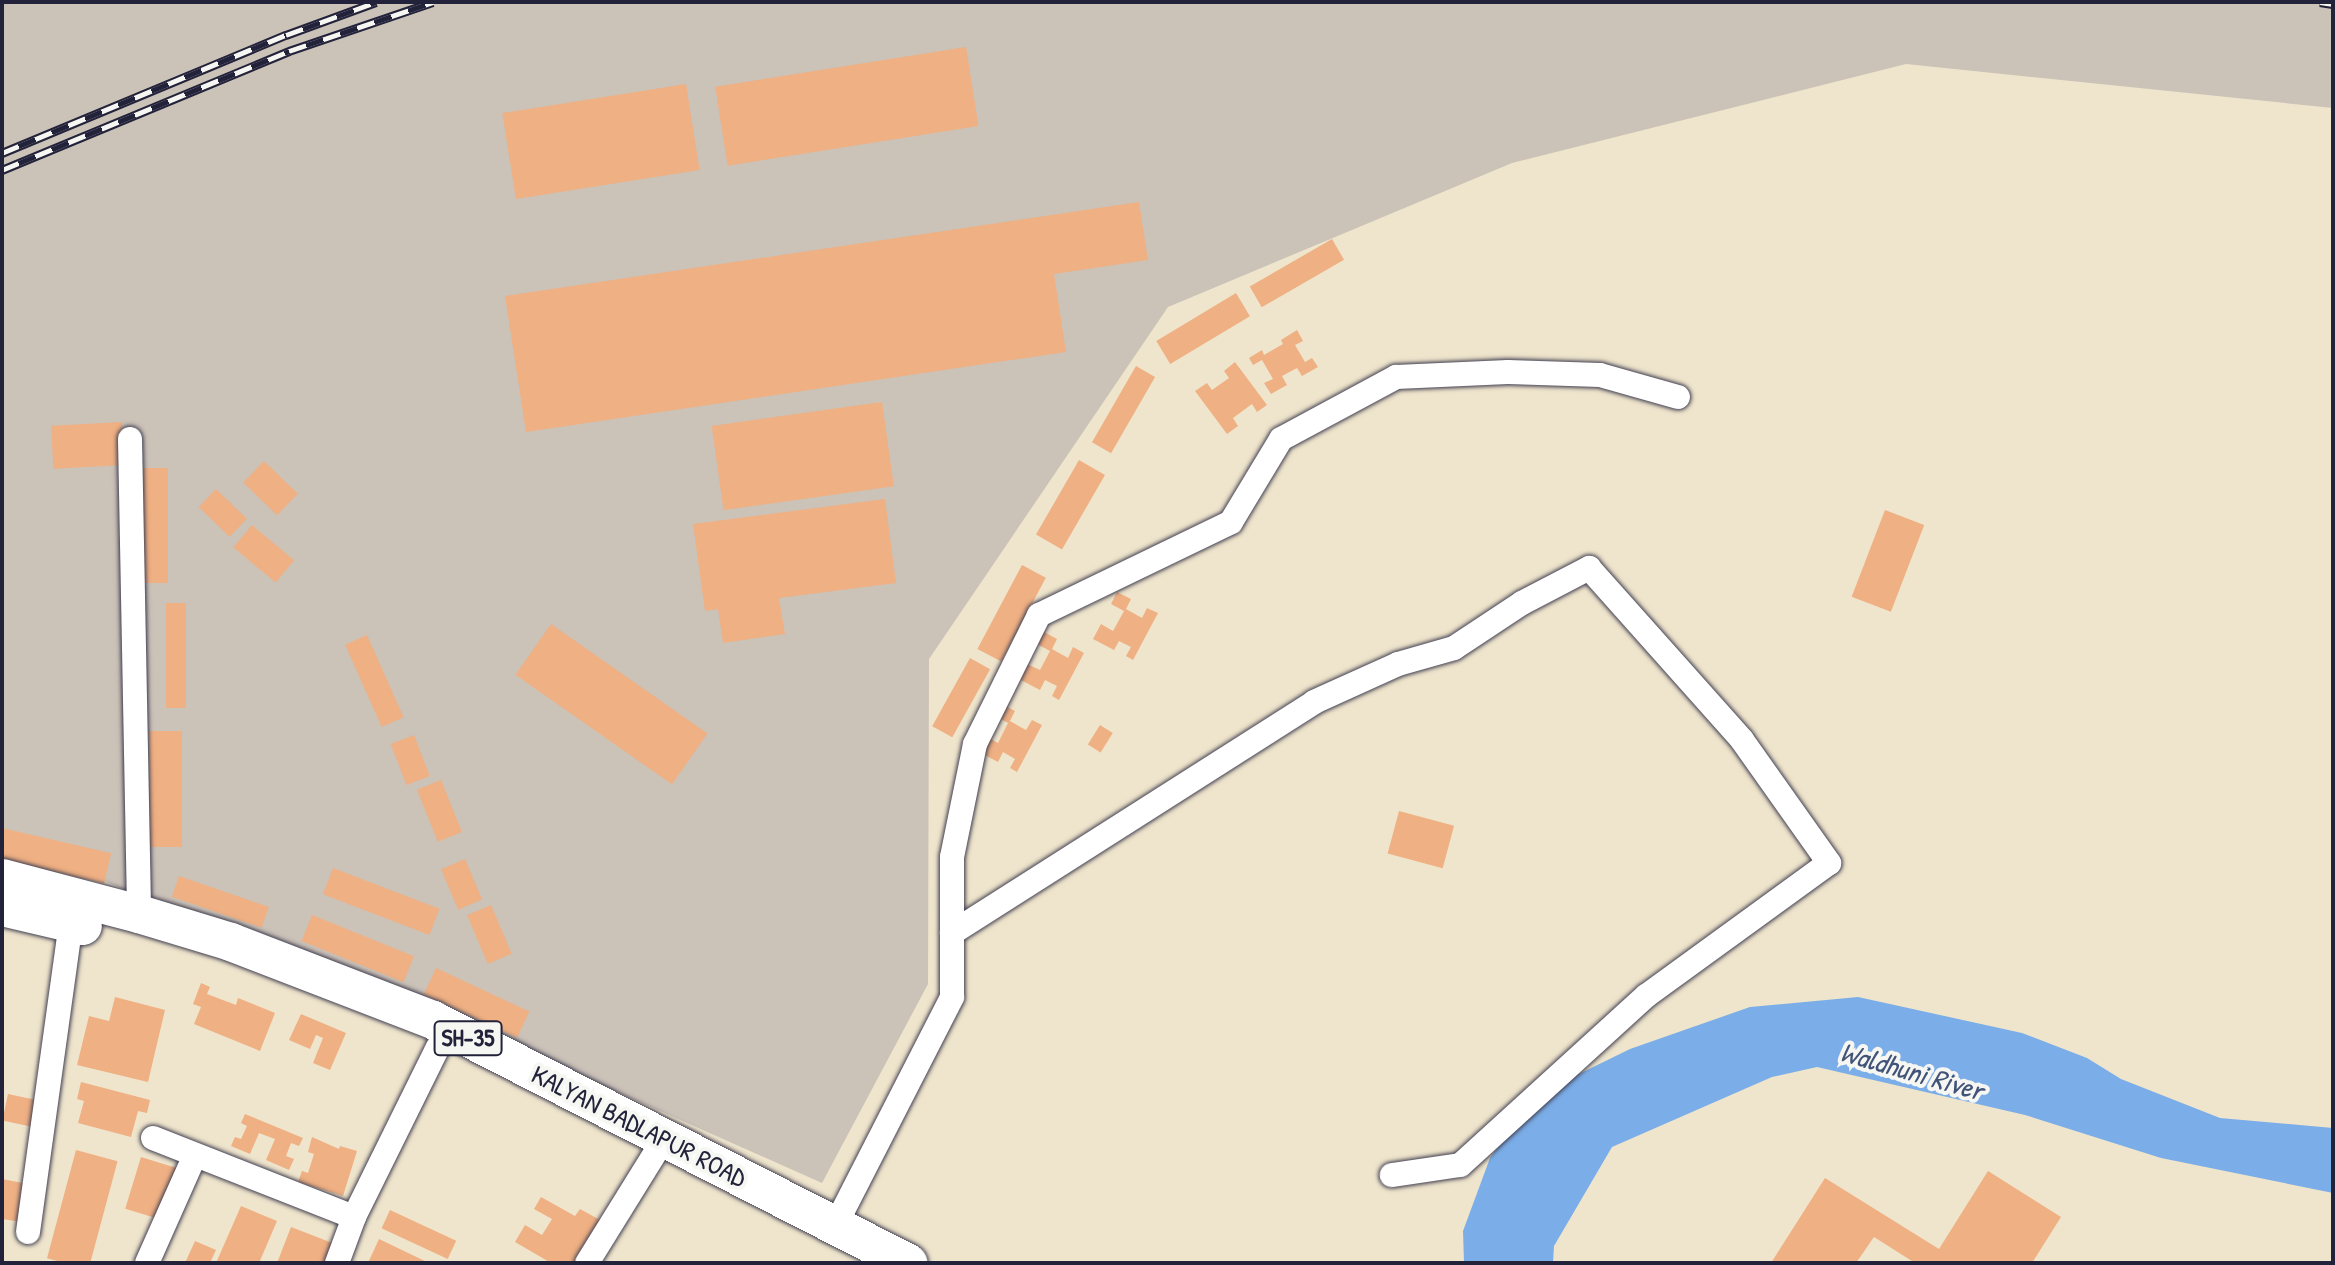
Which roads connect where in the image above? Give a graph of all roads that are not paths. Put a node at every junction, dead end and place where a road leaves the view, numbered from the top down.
1 (1678, 397) dead end
2 (130, 439) dead end
3 (2, 878) edge
4 (2, 907) edge
5 (139, 914) junction
6 (71, 924) junction
7 (952, 933) junction
8 (438, 1047) junction
9 (153, 1138) dead end
10 (658, 1148) junction
11 (195, 1155) junction
12 (1392, 1175) dead end
13 (354, 1217) junction
14 (835, 1226) junction
15 (28, 1232) dead end
16 (147, 1263) edge
17 (337, 1263) edge
18 (587, 1263) edge
19 (861, 1263) edge
20 (908, 1263) edge

1 - 7 street
2 - 5 street
3 - 5 main road, KALYAN BADLAPUR ROAD / SH-35
4 - 6 main road, KALYAN BADLAPUR ROAD / SH-35
5 - 10 main road, KALYAN BADLAPUR ROAD / SH-35
6 - 8 main road, KALYAN BADLAPUR ROAD / SH-35
6 - 15 street
7 - 12 street
7 - 14 street
8 - 10 main road, KALYAN BADLAPUR ROAD / SH-35
8 - 13 street
9 - 11 street
10 - 14 main road, KALYAN BADLAPUR ROAD / SH-35
10 - 18 street
10 - 19 main road, KALYAN BADLAPUR ROAD / SH-35
11 - 13 street
11 - 16 street
13 - 17 street
14 - 20 main road, KALYAN BADLAPUR ROAD / SH-35

